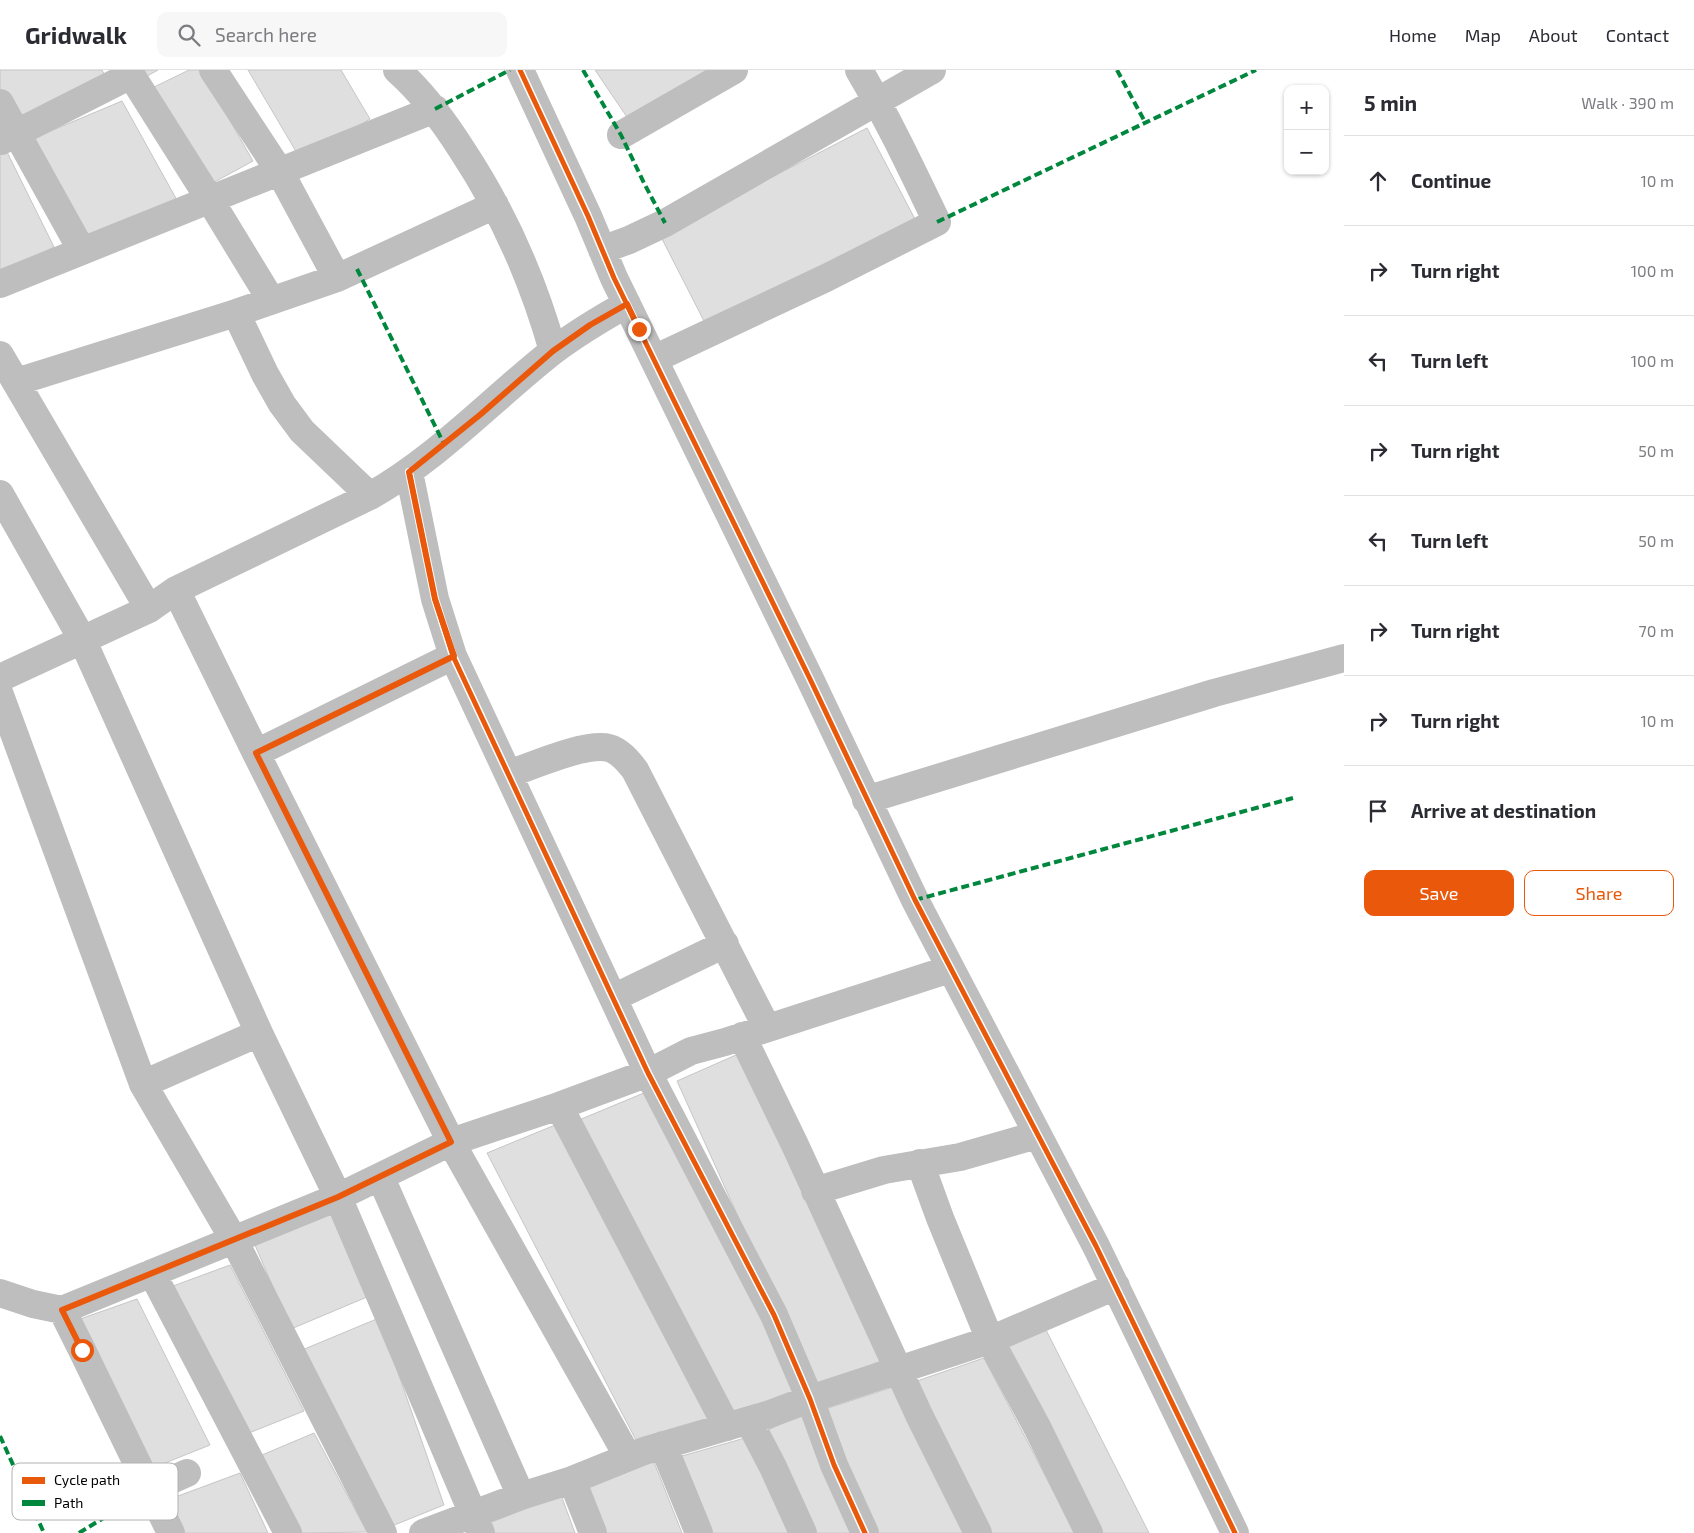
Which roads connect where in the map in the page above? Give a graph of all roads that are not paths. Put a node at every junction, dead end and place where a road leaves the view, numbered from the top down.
1 (213, 70) edge
2 (397, 70) edge
3 (520, 70) edge
4 (734, 70) edge
5 (859, 70) edge
6 (932, 70) edge
7 (130, 73) edge
8 (878, 102) junction
9 (0, 103) edge
10 (435, 110) junction
11 (621, 135) dead end
12 (8, 137) edge
13 (280, 172) junction
14 (210, 200) junction
15 (495, 205) junction
16 (602, 250) junction
17 (82, 251) junction
18 (337, 278) junction
19 (0, 284) edge
20 (271, 300) junction
21 (627, 304) junction
22 (236, 313) junction
23 (553, 351) junction
24 (0, 355) edge
25 (654, 359) junction
26 (16, 382) junction
27 (409, 472) junction
28 (0, 494) edge
29 (370, 496) junction
30 (176, 590) junction
31 (149, 609) junction
32 (82, 640) junction
33 (454, 656) junction
34 (1344, 658) edge
35 (0, 678) edge
36 (0, 695) edge
37 (256, 753) junction
38 (509, 774) junction
39 (866, 800) junction
40 (725, 944) junction
41 (950, 969) junction
42 (613, 998) junction
43 (754, 1032) junction
44 (259, 1034) junction
45 (648, 1073) junction
46 (143, 1084) junction
47 (559, 1106) junction
48 (1037, 1135) junction
49 (451, 1142) junction
50 (920, 1163) junction
51 (380, 1178) junction
52 (815, 1191) junction
53 (338, 1197) junction
54 (234, 1240) junction
55 (152, 1273) junction
56 (1116, 1286) junction
57 (0, 1293) edge
58 (62, 1310) junction
59 (990, 1340) junction
60 (898, 1370) junction
61 (810, 1399) junction
62 (738, 1424) junction
63 (664, 1445) junction
64 (628, 1457) junction
65 (136, 1463) edge
66 (187, 1474) dead end
67 (178, 1478) edge
68 (572, 1480) junction
69 (521, 1496) junction
70 (164, 1520) edge
71 (477, 1523) edge
72 (171, 1533) edge
73 (288, 1533) edge
74 (383, 1533) edge
75 (423, 1533) edge
76 (593, 1533) edge
77 (699, 1533) edge
78 (803, 1533) edge
79 (865, 1533) edge
80 (978, 1533) edge
81 (1089, 1533) edge
82 (1235, 1533) edge

1 - 13 street
2 - 10 street
3 - 16 street
4 - 11 street
5 - 8 street
6 - 8 street
7 - 12 street
7 - 14 street
8 - 16 street
8 - 25 street
9 - 12 street
10 - 13 street
10 - 15 street
12 - 17 street
13 - 14 street
13 - 18 street
14 - 17 street
14 - 20 street
15 - 18 street
15 - 23 street
16 - 21 street
17 - 19 street
18 - 20 street
20 - 22 street
21 - 23 street
21 - 25 street
22 - 26 street
22 - 29 street
23 - 27 street
24 - 26 street
25 - 39 street
26 - 31 street
27 - 29 street
27 - 33 street
28 - 32 street
29 - 30 street
30 - 31 street
30 - 37 street
31 - 32 street
32 - 35 street
32 - 44 street
33 - 37 street
33 - 38 street
34 - 39 street
36 - 46 street
37 - 49 street
38 - 40 street
38 - 42 street
39 - 41 street
40 - 42 street
40 - 43 street
41 - 43 street
41 - 48 street
42 - 45 street
43 - 45 street
43 - 52 street
44 - 46 street
44 - 53 street
45 - 47 street
45 - 61 street
46 - 54 street
47 - 49 street
47 - 62 street
48 - 50 street
48 - 56 street
49 - 51 street
49 - 64 street
50 - 52 street
50 - 59 street
51 - 53 street
51 - 69 street
52 - 60 street
53 - 54 street
53 - 71 street
54 - 55 street
54 - 74 street
55 - 58 street
55 - 73 street
56 - 59 street
56 - 82 street
57 - 58 street
58 - 65 street
59 - 60 street
59 - 81 street
60 - 61 street
60 - 80 street
61 - 62 street
61 - 79 street
62 - 63 street
62 - 78 street
63 - 64 street
63 - 77 street
64 - 68 street
66 - 67 street
68 - 69 street
68 - 76 street
69 - 71 street
70 - 72 street
71 - 75 street

